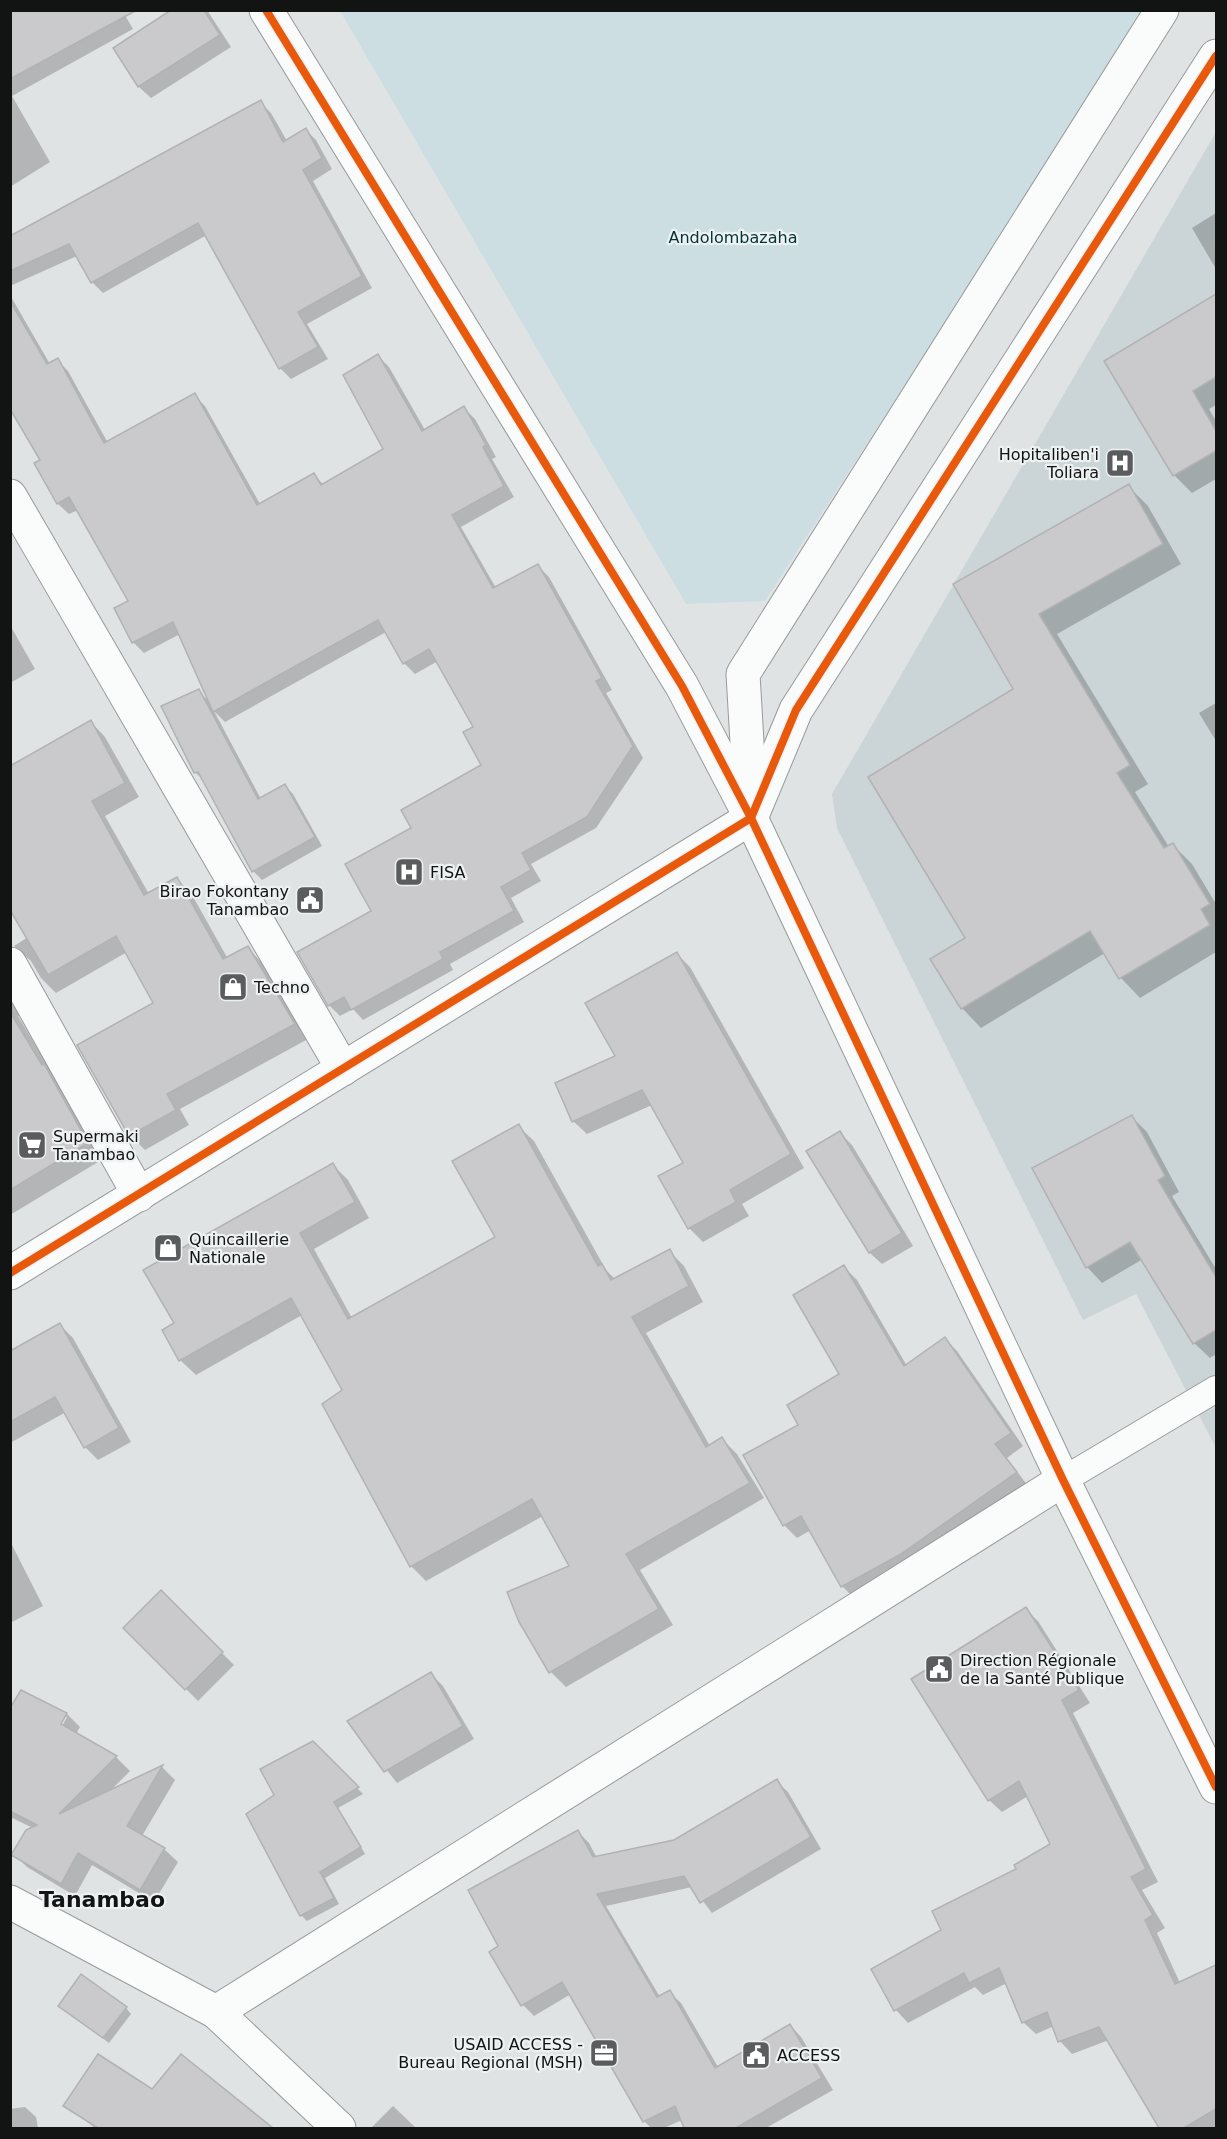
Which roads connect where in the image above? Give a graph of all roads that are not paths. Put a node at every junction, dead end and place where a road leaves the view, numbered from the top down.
1 (266, 10) edge
2 (1162, 10) edge
3 (1216, 56) edge
4 (10, 496) edge
5 (751, 818) junction
6 (10, 964) edge
7 (343, 1069) junction
8 (139, 1195) junction
9 (10, 1273) edge
10 (1216, 1389) edge
11 (1063, 1480) junction
12 (1216, 1787) edge
13 (10, 1902) edge
14 (216, 2012) junction
15 (339, 2128) edge

1 - 5 street
2 - 5 street
3 - 5 street
4 - 7 street
5 - 7 street
5 - 11 street
6 - 8 street
7 - 8 street
8 - 9 street
10 - 11 lane
11 - 12 street
11 - 14 street
13 - 14 street
14 - 15 street

